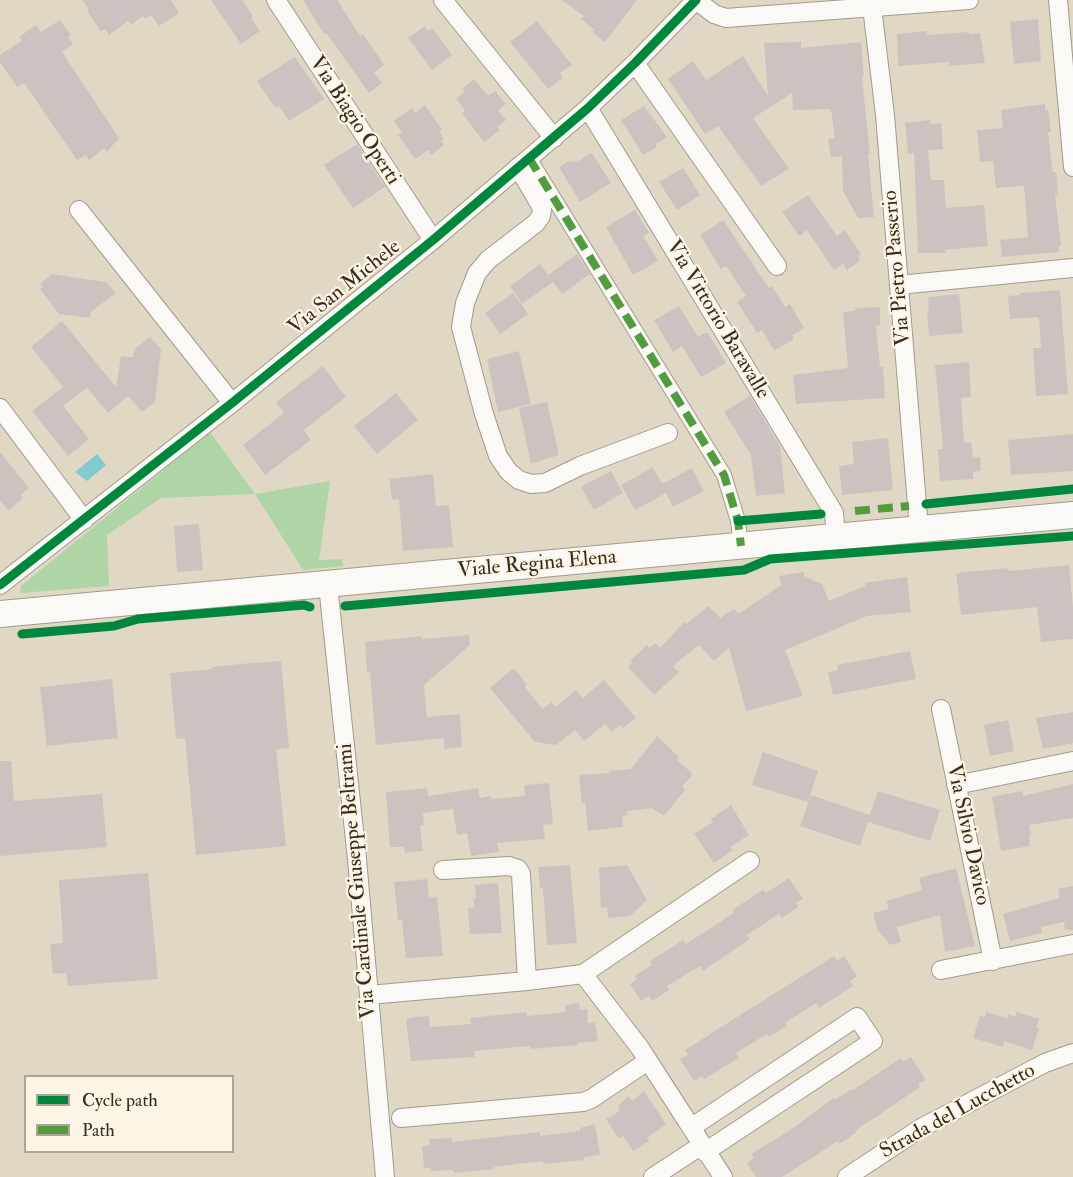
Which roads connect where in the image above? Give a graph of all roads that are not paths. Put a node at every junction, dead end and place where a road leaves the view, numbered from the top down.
1 (276, 0) edge
2 (442, 0) edge
3 (696, 0) edge
4 (969, 0) edge
5 (1058, 0) edge
6 (872, 7) junction
7 (635, 63) junction
8 (588, 108) junction
9 (554, 138) junction
10 (524, 163) junction
11 (1073, 167) edge
12 (79, 210) dead end
13 (432, 240) junction
14 (777, 266) dead end
15 (1073, 268) edge
16 (899, 285) junction
17 (232, 403) junction
18 (0, 408) edge
19 (668, 433) dead end
20 (1073, 515) edge
21 (84, 520) junction
22 (835, 524) junction
23 (920, 529) junction
24 (741, 546) junction
25 (0, 585) edge
26 (328, 585) junction
27 (0, 614) edge
28 (941, 709) dead end
29 (1073, 761) edge
30 (956, 785) junction
31 (750, 861) dead end
32 (443, 870) dead end
33 (1073, 944) edge
34 (993, 961) junction
35 (940, 970) dead end
36 (583, 974) junction
37 (527, 981) junction
38 (369, 995) junction
39 (1073, 1053) edge
40 (648, 1061) junction
41 (400, 1118) dead end
42 (692, 1126) junction
43 (704, 1148) junction
44 (385, 1177) edge
45 (653, 1177) edge
46 (723, 1177) edge
47 (847, 1177) edge

1 - 13 street, Via Biagio Operti
2 - 9 street
3 - 6 street
3 - 7 street, Via San Michele
4 - 6 street
5 - 11 street
6 - 16 street, Via Pietro Passerio
7 - 8 street, Via San Michele
7 - 14 street
8 - 9 street, Via San Michele
8 - 22 street, Via Vittorio Baravalle
9 - 10 street, Via San Michele
10 - 13 street, Via San Michele
10 - 19 street
10 - 24 street
12 - 17 street
13 - 17 street, Via San Michele
15 - 16 street
16 - 23 street, Via Pietro Passerio
17 - 21 street, Via San Michele
18 - 21 street
20 - 23 main road, Viale Regina Elena
21 - 25 street, Via San Michele
22 - 23 main road, Viale Regina Elena
22 - 24 main road, Viale Regina Elena
24 - 26 main road, Viale Regina Elena
26 - 27 main road, Viale Regina Elena
26 - 38 street, Via Cardinale Giuseppe Beltrami
28 - 30 street, Via Silvio Davico
29 - 30 street
30 - 34 street, Via Silvio Davico
31 - 36 street
32 - 37 street
33 - 34 street
34 - 35 street
36 - 37 street
36 - 40 street
37 - 38 street
38 - 44 street, Via Cardinale Giuseppe Beltrami
39 - 47 street, Strada del Lucchetto
40 - 41 street
40 - 42 street
42 - 43 street
42 - 43 street
43 - 45 street
43 - 46 street

